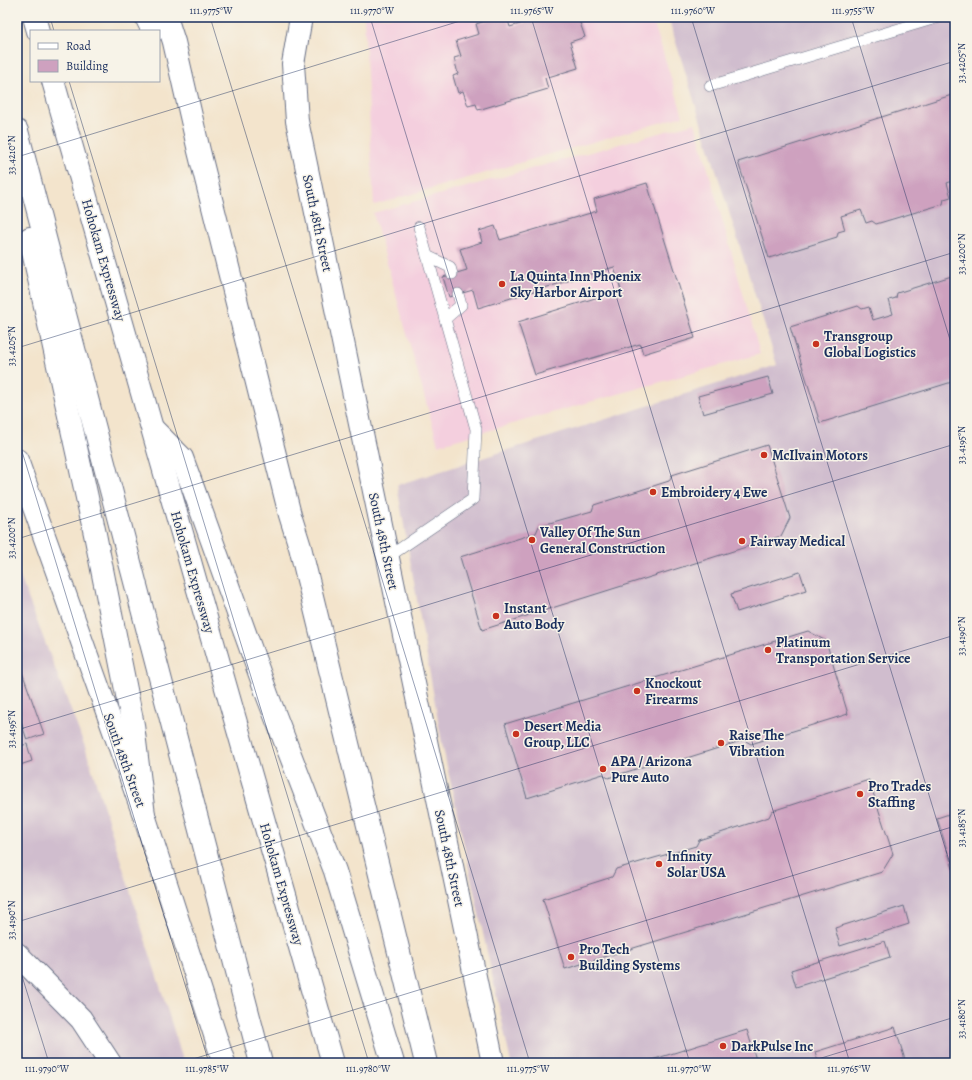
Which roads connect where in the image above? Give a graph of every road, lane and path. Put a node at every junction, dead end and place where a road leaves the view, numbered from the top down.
1 (34, 17) edge
2 (146, 17) edge
3 (166, 17) edge
4 (301, 17) edge
5 (917, 17) edge
6 (940, 17) edge
7 (908, 26) junction
8 (38, 30) edge
9 (152, 30) edge
10 (160, 49) edge
11 (52, 82) edge
12 (710, 86) dead end
13 (17, 131) edge
14 (199, 151) junction
15 (17, 174) edge
16 (419, 227) dead end
17 (427, 256) junction
18 (452, 274) dead end
19 (458, 294) dead end
20 (445, 319) junction
21 (152, 428) junction
22 (17, 460) edge
23 (388, 557) junction
24 (144, 815) junction
25 (17, 954) edge
26 (110, 1063) edge
27 (224, 1063) edge
28 (261, 1063) edge
29 (333, 1063) edge
30 (393, 1063) edge
31 (426, 1063) edge
32 (493, 1063) edge

1 - 8 main road
2 - 9 main road
3 - 14 main road
4 - 23 main road, South 48th Street
5 - 7 lane
6 - 7 lane
7 - 12 lane
10 - 14 main road
11 - 21 main road, Hohokam Expressway
13 - 28 main road
14 - 31 main road
15 - 24 main road
16 - 17 lane
17 - 18 lane
17 - 20 lane
19 - 20 lane
20 - 23 lane
21 - 29 main road, Hohokam Expressway
21 - 30 main road
22 - 24 main road, South 48th Street
23 - 32 main road, South 48th Street
24 - 27 main road, South 48th Street
25 - 26 main road

